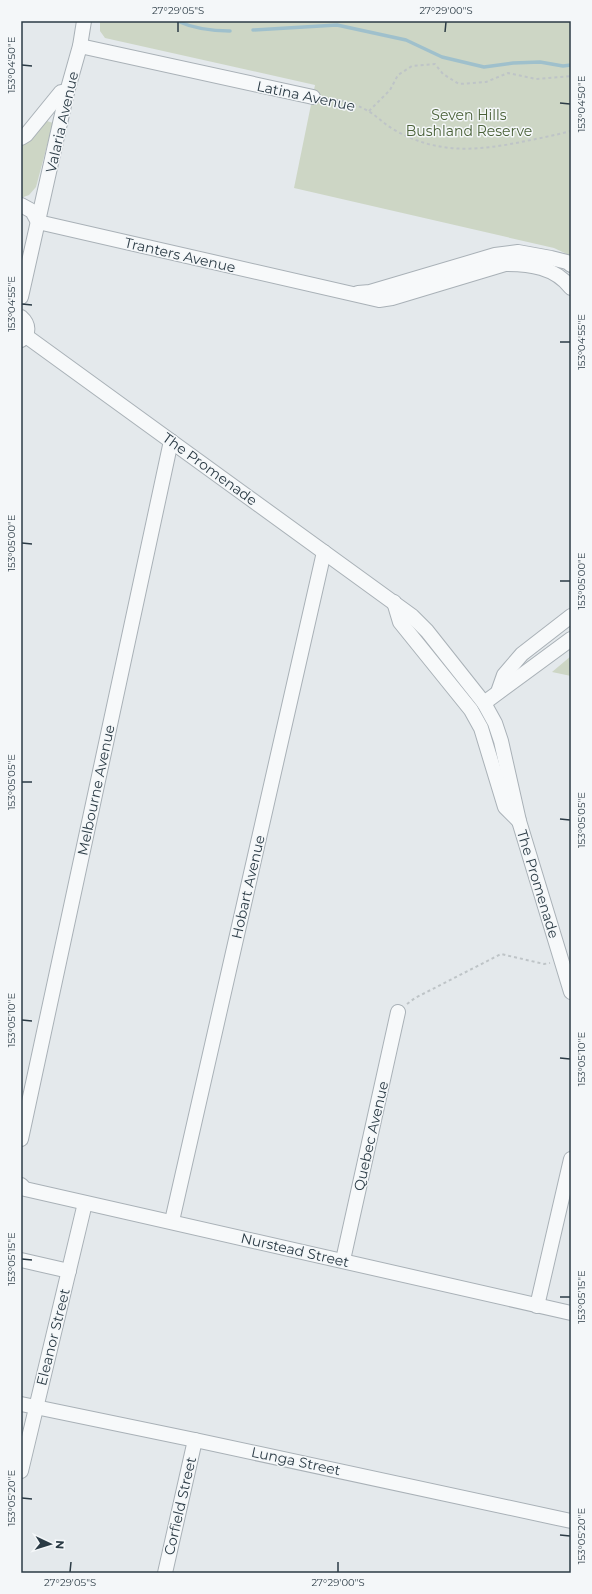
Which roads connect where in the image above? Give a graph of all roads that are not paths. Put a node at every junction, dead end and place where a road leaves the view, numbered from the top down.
1 (84, 21) edge
2 (80, 46) junction
3 (67, 92) junction
4 (313, 97) road end
5 (21, 138) edge
6 (21, 205) edge
7 (38, 222) junction
8 (571, 265) edge
9 (571, 288) edge
10 (346, 293) junction
11 (21, 297) edge
12 (21, 318) edge
13 (23, 338) edge
14 (171, 441) junction
15 (324, 552) junction
16 (394, 602) junction
17 (571, 616) edge
18 (571, 639) edge
19 (498, 692) junction
20 (484, 703) junction
21 (519, 821) junction
22 (571, 992) edge
23 (398, 1012) road end
24 (23, 1117) edge
25 (21, 1139) edge
26 (571, 1159) edge
27 (21, 1185) edge
28 (85, 1203) junction
29 (172, 1222) junction
30 (21, 1260) edge
31 (343, 1260) junction
32 (69, 1271) junction
33 (537, 1306) junction
34 (571, 1313) edge
35 (21, 1404) edge
36 (36, 1407) junction
37 (195, 1440) junction
38 (21, 1471) edge
39 (571, 1521) edge
40 (165, 1573) edge

1 - 2 street, Valaria Avenue
2 - 3 street, Valaria Avenue
2 - 4 street, Latina Avenue
3 - 5 street
3 - 7 street, Valaria Avenue
6 - 7 street
7 - 10 street, Tranters Avenue
7 - 11 street, Valaria Avenue
8 - 10 street, Tranters Avenue
9 - 10 street, Tranters Avenue
12 - 13 street
13 - 14 street, The Promenade
14 - 15 street, The Promenade
14 - 24 street, Melbourne Avenue
15 - 16 street, The Promenade
15 - 29 street, Hobart Avenue
16 - 20 street, The Promenade
16 - 21 street, The Promenade
17 - 19 street
18 - 19 street
19 - 20 street
20 - 21 street, The Promenade
21 - 22 street, The Promenade
23 - 31 street, Quebec Avenue
24 - 25 street, Melbourne Avenue
26 - 33 street
27 - 28 street, Nurstead Street
28 - 29 street, Nurstead Street
28 - 32 street, Eleanor Street
29 - 31 street, Nurstead Street
30 - 32 street
31 - 33 street, Nurstead Street
32 - 36 street, Eleanor Street
33 - 34 street, Nurstead Street
35 - 36 street, Lunga Street
36 - 37 street, Lunga Street
36 - 38 street, Eleanor Street
37 - 39 street, Lunga Street
37 - 40 street, Corfield Street

